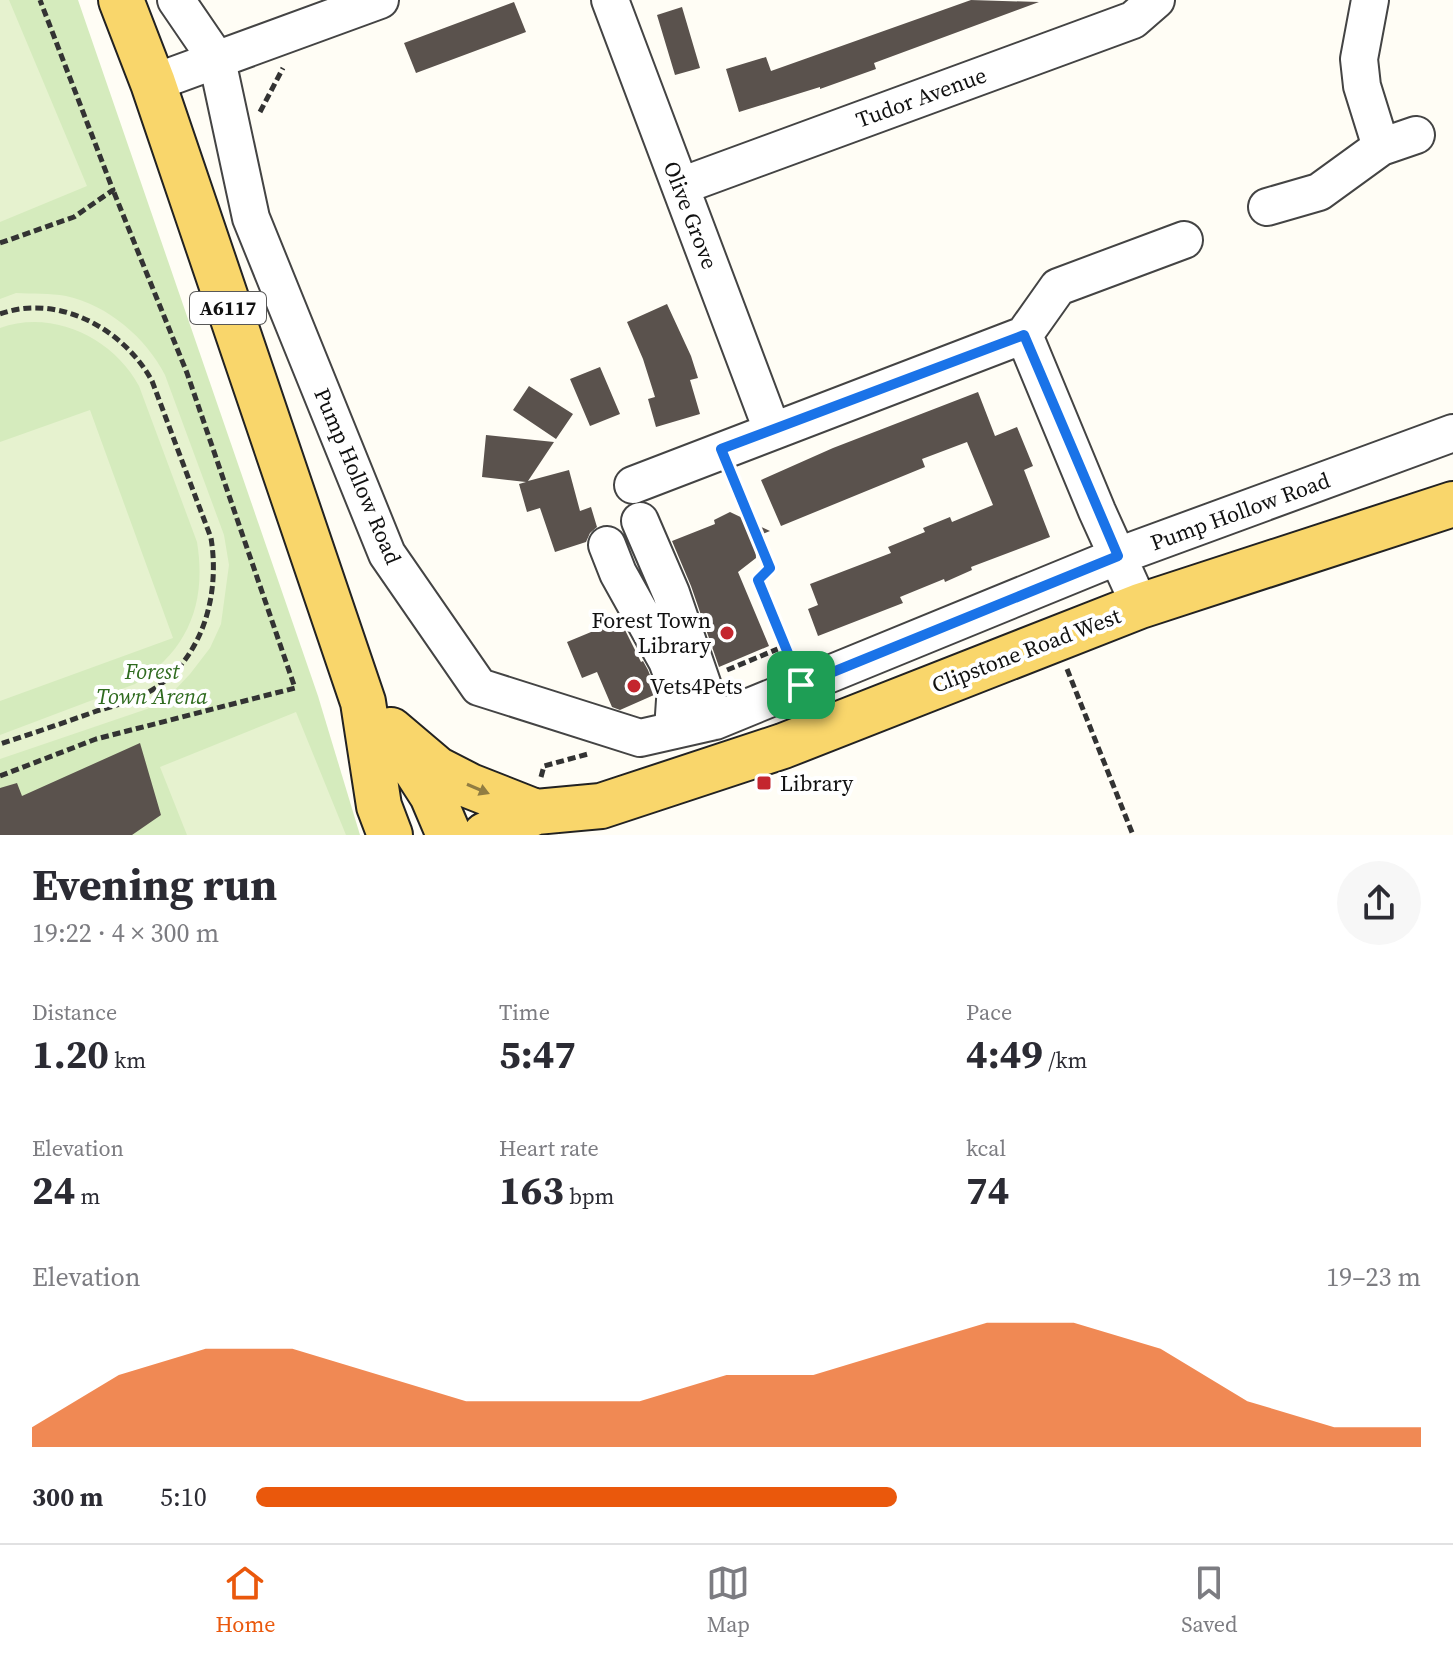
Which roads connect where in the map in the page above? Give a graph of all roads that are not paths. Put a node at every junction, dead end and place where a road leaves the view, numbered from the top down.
1 (121, 0) edge
2 (176, 0) edge
3 (380, 0) edge
4 (610, 0) edge
5 (1156, 0) edge
6 (1370, 0) edge
7 (217, 60) junction
8 (153, 83) junction
9 (1416, 135) dead end
10 (1368, 157) junction
11 (681, 186) junction
12 (1267, 207) dead end
13 (1184, 240) dead end
14 (1024, 335) junction
15 (772, 430) junction
16 (1453, 433) edge
17 (633, 485) dead end
18 (1453, 504) edge
19 (640, 521) dead end
20 (607, 545) dead end
21 (1118, 556) junction
22 (1140, 606) junction
23 (698, 682) junction
24 (377, 716) junction
25 (715, 721) junction
26 (673, 730) junction
27 (544, 812) edge
28 (390, 835) edge
29 (422, 835) edge
30 (449, 835) edge
31 (485, 835) edge

1 - 8 main road, A6117
2 - 7 street, Pump Hollow Road
3 - 7 street
4 - 11 street, Olive Grove
5 - 11 street, Tudor Avenue
6 - 10 street
7 - 8 street
7 - 26 street, Pump Hollow Road
8 - 24 main road, A6117
9 - 10 street
10 - 12 street
11 - 15 street, Olive Grove
13 - 14 street
14 - 15 street
14 - 21 street
15 - 17 street
16 - 21 street, Pump Hollow Road
18 - 22 main road, Clipstone Road West
19 - 23 street
20 - 23 street
21 - 22 street
21 - 25 street, Pump Hollow Road
22 - 27 main road, Clipstone Road West
23 - 25 street
23 - 26 street
24 -> 27 main road
24 - 28 main road, A6117
24 - 29 main road
24 - 30 main road, A6117
25 - 26 street, Pump Hollow Road
27 - 31 main road, Clipstone Road West

